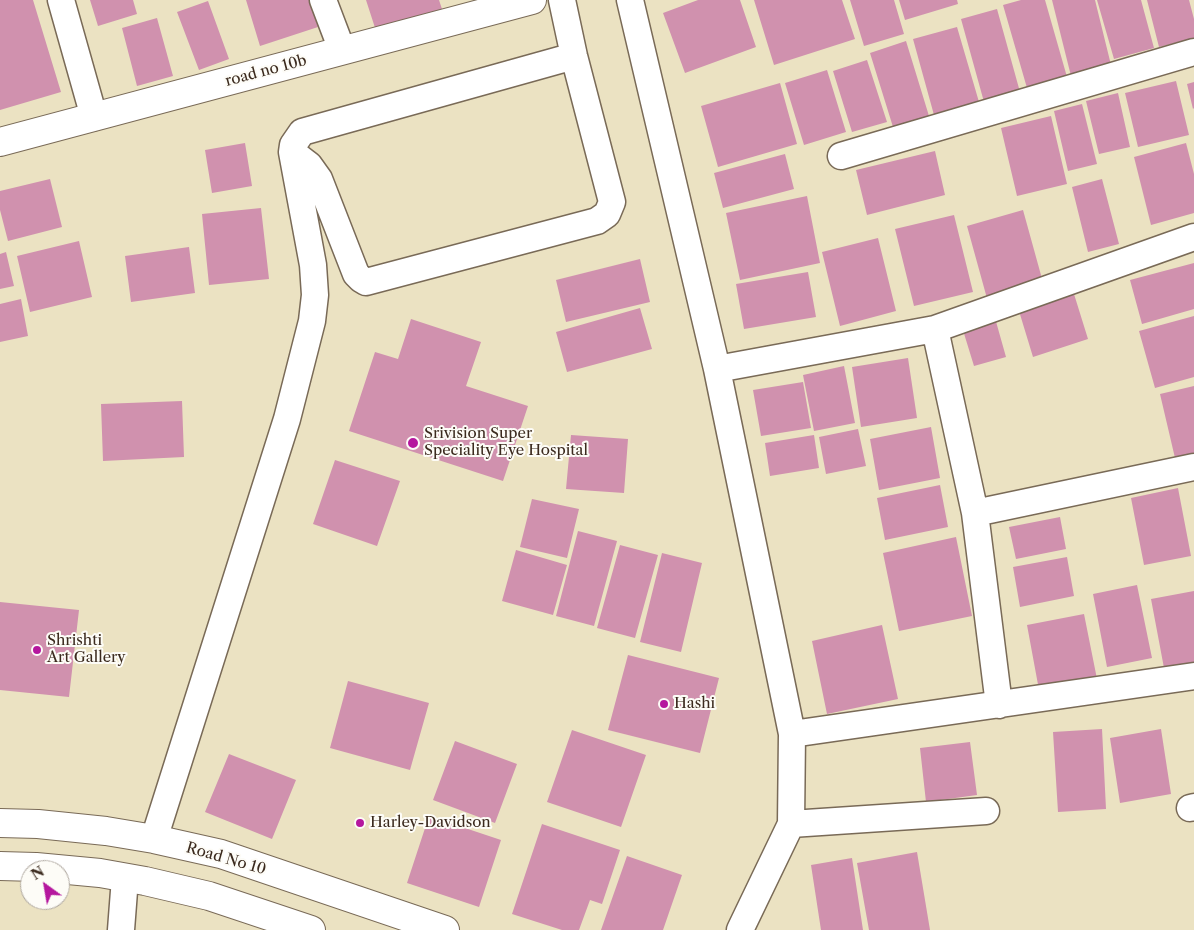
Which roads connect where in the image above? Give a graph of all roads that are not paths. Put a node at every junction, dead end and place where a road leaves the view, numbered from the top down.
1 (60, 0) edge
2 (324, 0) edge
3 (532, 0) edge
4 (562, 0) edge
5 (630, 0) edge
6 (342, 50) junction
7 (1194, 52) edge
8 (574, 56) junction
9 (94, 117) junction
10 (0, 142) edge
11 (292, 152) junction
12 (840, 156) dead end
13 (1194, 237) edge
14 (935, 329) junction
15 (717, 370) junction
16 (1194, 467) edge
17 (975, 514) junction
18 (1194, 676) edge
19 (999, 704) junction
20 (792, 734) junction
21 (986, 811) dead end
22 (0, 823) edge
23 (791, 824) junction
24 (154, 839) junction
25 (0, 866) edge
26 (125, 878) junction
27 (121, 930) edge
28 (311, 930) edge
29 (445, 930) edge
30 (740, 930) edge

1 - 9 street
2 - 6 street
3 - 6 main road, road no 10b
4 - 8 street
5 - 15 street
6 - 9 main road, road no 10b
7 - 12 street
8 - 11 street
8 - 11 street
9 - 10 main road, road no 10b
11 - 24 street
13 - 14 street
14 - 15 street
14 - 17 street
15 - 20 street
16 - 17 street
17 - 19 street
18 - 19 street
19 - 20 street
20 - 23 street
21 - 23 street
22 - 24 main road, Road No 10
23 - 30 street
24 - 29 main road, Road No 10
25 - 26 main road
26 - 27 street
26 - 28 main road

